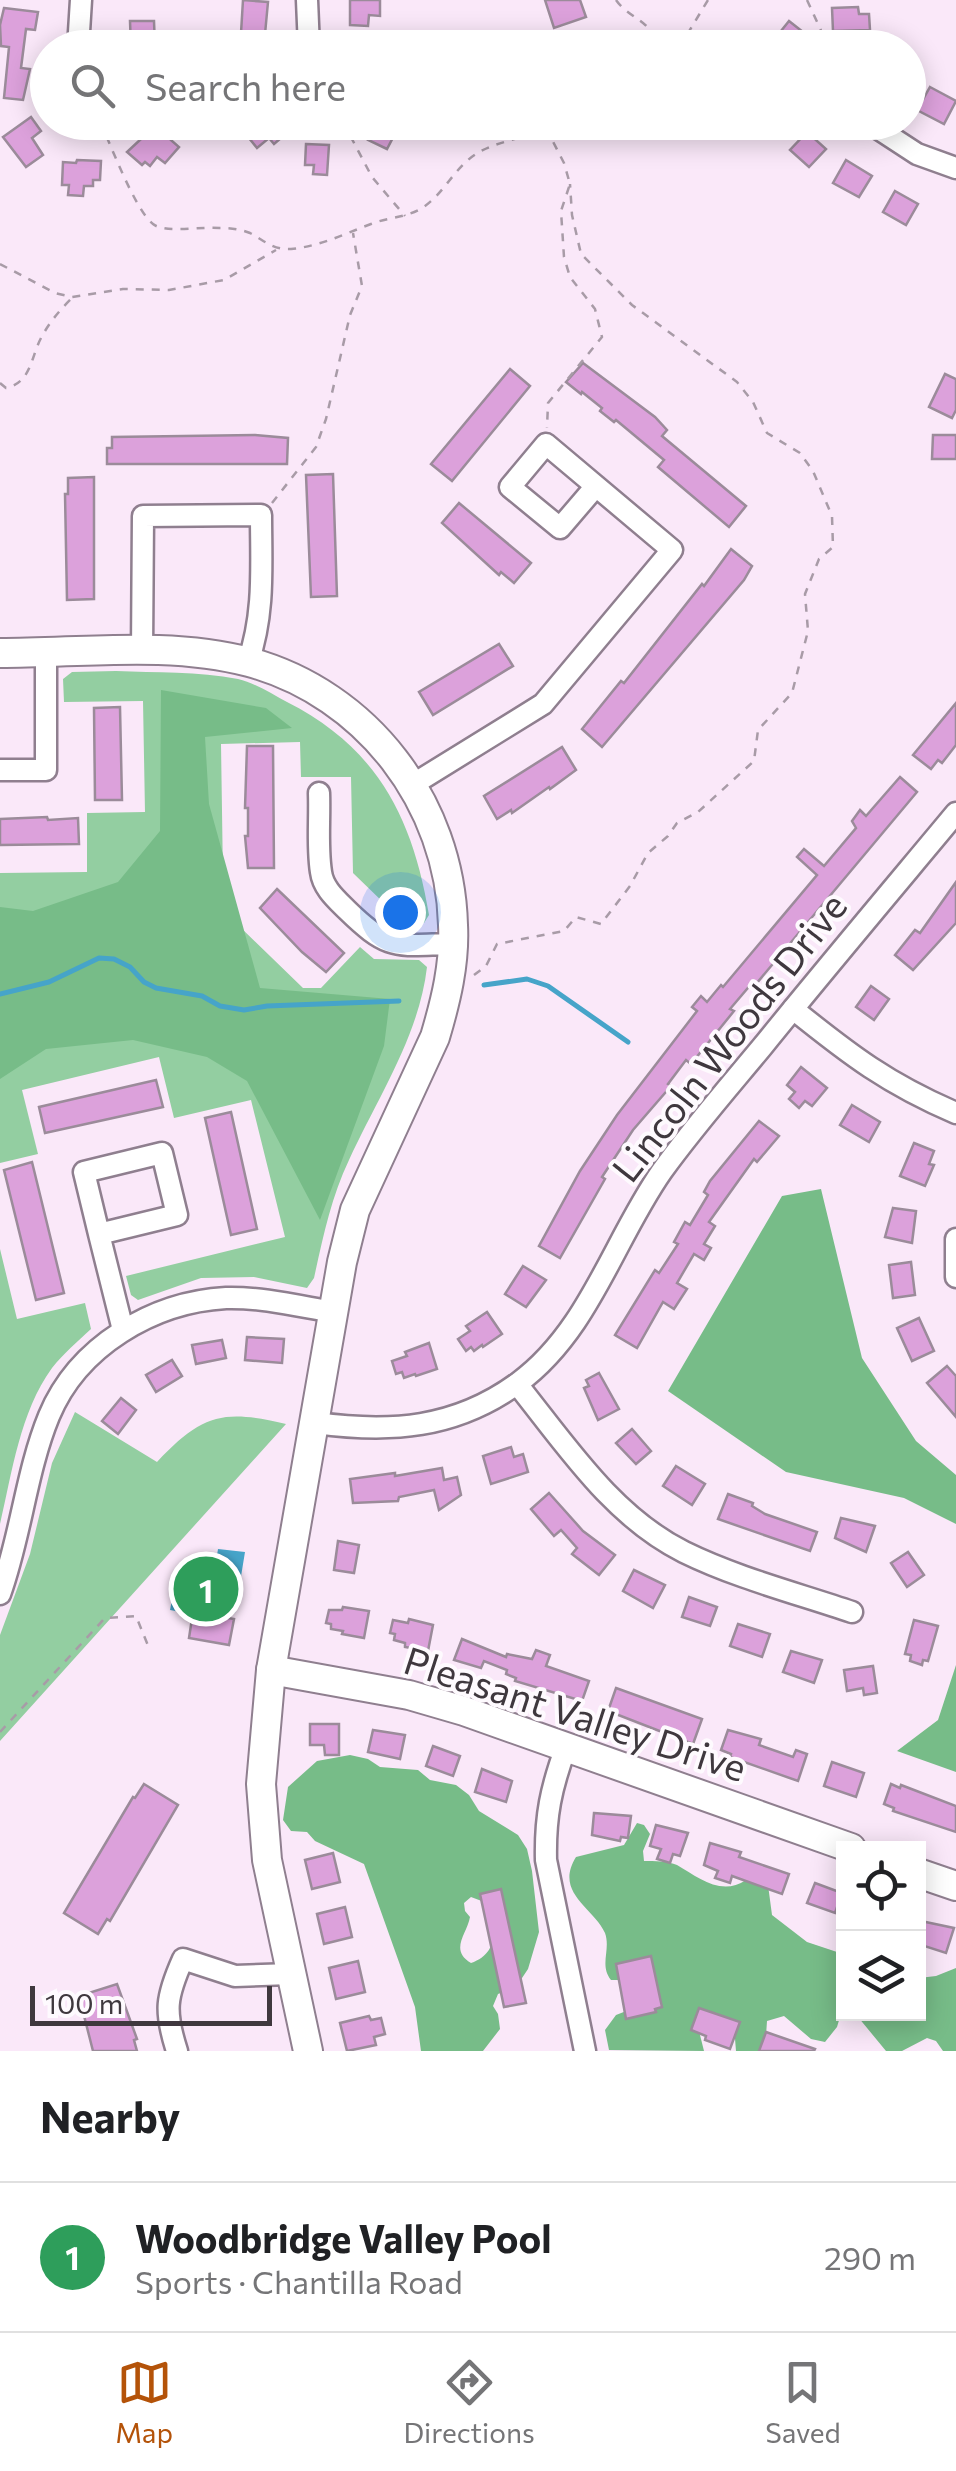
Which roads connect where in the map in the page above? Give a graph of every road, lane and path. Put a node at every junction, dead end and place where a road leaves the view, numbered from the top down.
1 (81, 0) edge
2 (307, 0) edge
3 (616, 0) edge
4 (708, 0) edge
5 (807, 0) edge
6 (79, 30) edge
7 (308, 30) edge
8 (652, 30) edge
9 (690, 30) edge
10 (820, 30) edge
11 (108, 140) edge
12 (353, 140) edge
13 (514, 140) edge
14 (552, 140) edge
15 (894, 140) edge
16 (956, 168) edge
17 (570, 184) junction
18 (405, 216) junction
19 (353, 233) junction
20 (278, 248) junction
21 (0, 264) edge
22 (72, 297) junction
23 (0, 383) edge
24 (546, 444) junction
25 (596, 486) junction
26 (261, 515) junction
27 (142, 650) junction
28 (0, 653) edge
29 (46, 653) junction
30 (248, 662) junction
31 (0, 770) edge
32 (412, 785) junction
33 (320, 793) dead end
34 (956, 813) edge
35 (454, 944) junction
36 (450, 974) junction
37 (793, 1008) junction
38 (956, 1113) edge
39 (99, 1234) junction
40 (956, 1239) edge
41 (956, 1278) edge
42 (333, 1312) junction
43 (123, 1330) junction
44 (517, 1384) junction
45 (316, 1423) junction
46 (0, 1594) edge
47 (852, 1612) dead end
48 (150, 1648) dead end
49 (271, 1670) junction
50 (0, 1732) edge
51 (566, 1747) junction
52 (836, 1843) edge
53 (926, 1876) edge
54 (956, 1886) edge
55 (291, 1974) junction
56 (177, 2051) edge
57 (308, 2051) edge
58 (585, 2051) edge

1 - 6 street
2 - 7 street
3 - 8 path
4 - 9 path
5 - 10 path
11 - 20 path
12 - 18 path
13 - 18 path
14 - 17 path
15 - 16 street
17 - 24 path
17 - 36 path
18 - 19 path
19 - 20 path
19 - 26 path
20 - 22 path
21 - 22 path
22 - 23 path
24 - 25 street
24 - 25 street
25 - 32 street
26 - 27 street
26 - 30 street
27 - 29 street
27 - 30 street
28 - 29 street
29 - 31 street
30 - 32 street
32 - 35 street
33 - 35 street
34 - 37 street, Lincoln Woods Drive
35 - 36 street
36 - 42 street
37 - 38 street
37 - 44 street, Lincoln Woods Drive
39 - 39 street
39 - 43 street
40 - 41 street
42 - 43 street
42 - 45 street
43 - 46 street
44 - 45 street, Lincoln Woods Drive
44 - 47 street
45 - 49 street
48 - 50 path
49 - 51 street, Pleasant Valley Drive
49 - 55 street
51 - 52 street, Pleasant Valley Drive
51 - 58 street
53 - 54 street
55 - 56 street
55 - 57 street

